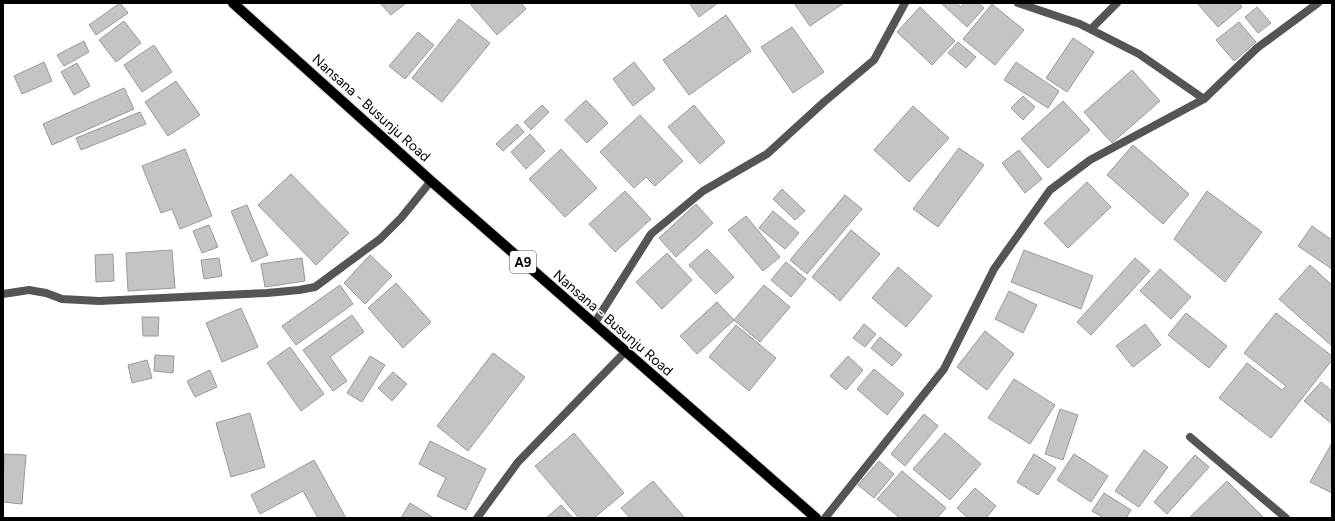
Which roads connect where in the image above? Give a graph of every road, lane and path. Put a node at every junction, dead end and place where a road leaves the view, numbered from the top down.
1 (233, 3) edge
2 (905, 3) edge
3 (1018, 3) edge
4 (1117, 3) edge
5 (1318, 3) edge
6 (1091, 30) junction
7 (1204, 98) junction
8 (431, 181) junction
9 (3, 294) edge
10 (594, 324) junction
11 (625, 352) junction
12 (1190, 437) dead end
13 (477, 518) edge
14 (816, 518) edge
15 (825, 518) edge
16 (1286, 518) edge

1 - 8 main road, Nansana - Busunju Road / A9
2 - 10 street
3 - 6 street
4 - 6 street
5 - 7 street
6 - 7 street
7 - 15 street
8 - 9 street
8 - 10 main road, Nansana - Busunju Road / A9
10 - 11 main road, Nansana - Busunju Road / A9
11 - 13 street
11 - 14 main road, Nansana - Busunju Road / A9
12 - 16 street

